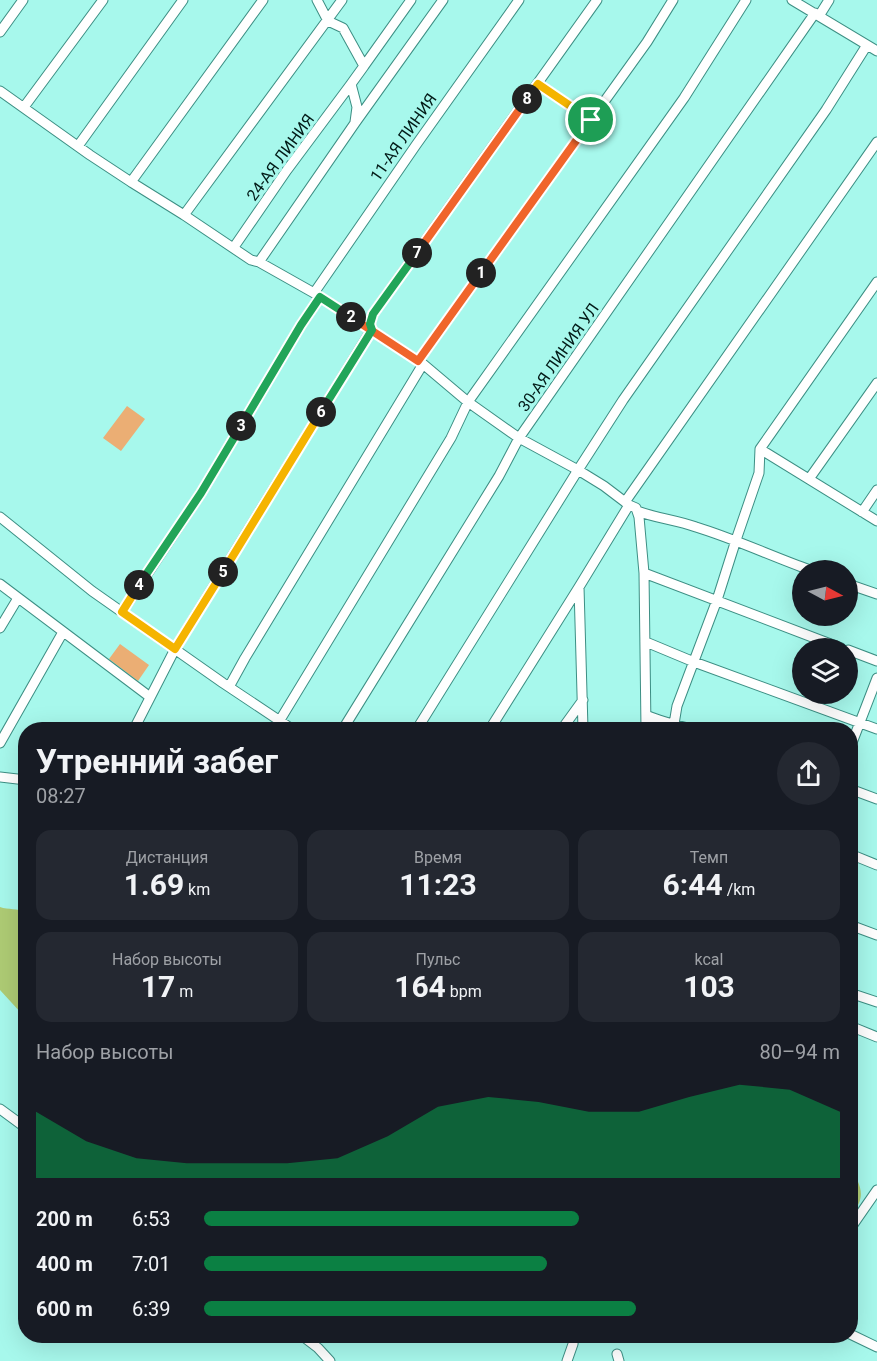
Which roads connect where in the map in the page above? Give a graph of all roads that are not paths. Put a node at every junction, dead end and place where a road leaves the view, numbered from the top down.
1 (23, 0) edge
2 (103, 0) edge
3 (183, 0) edge
4 (263, 0) edge
5 (317, 0) edge
6 (342, 0) edge
7 (411, 0) edge
8 (443, 0) edge
9 (519, 0) edge
10 (597, 0) edge
11 (673, 0) edge
12 (746, 0) edge
13 (792, 0) edge
14 (829, 0) edge
15 (817, 15) junction
16 (328, 21) junction
17 (0, 32) edge
18 (867, 45) junction
19 (877, 51) edge
20 (364, 66) junction
21 (351, 84) junction
22 (538, 84) junction
23 (0, 91) edge
24 (24, 107) junction
25 (591, 120) junction
26 (355, 123) junction
27 (877, 142) edge
28 (78, 146) junction
29 (131, 182) junction
30 (184, 214) junction
31 (234, 247) junction
32 (259, 262) junction
33 (877, 282) edge
34 (317, 295) junction
35 (372, 330) junction
36 (421, 362) junction
37 (877, 383) edge
38 (468, 402) junction
39 (519, 438) junction
40 (760, 449) junction
41 (578, 470) junction
42 (809, 479) junction
43 (877, 490) edge
44 (630, 506) junction
45 (861, 512) junction
46 (0, 517) edge
47 (877, 521) edge
48 (736, 540) junction
49 (792, 563) edge
50 (644, 573) junction
51 (0, 584) edge
52 (579, 587) junction
53 (858, 587) edge
54 (877, 594) edge
55 (18, 598) junction
56 (717, 600) junction
57 (122, 612) junction
58 (0, 628) edge
59 (63, 632) junction
60 (815, 638) edge
61 (646, 642) junction
62 (175, 649) junction
63 (858, 654) edge
64 (877, 661) edge
65 (694, 662) junction
66 (877, 678) edge
67 (229, 687) junction
68 (150, 697) junction
69 (582, 700) junction
70 (646, 715) junction
71 (280, 720) junction
72 (138, 722) edge
73 (283, 722) edge
74 (347, 722) edge
75 (421, 722) edge
76 (494, 722) edge
77 (567, 722) edge
78 (583, 722) edge
79 (646, 722) edge
80 (660, 722) edge
81 (675, 722) edge
82 (861, 723) junction
83 (877, 729) edge
84 (858, 730) edge
85 (0, 743) edge
86 (0, 777) edge
87 (18, 779) edge
88 (858, 792) edge
89 (877, 799) edge
90 (858, 858) edge
91 (877, 865) edge
92 (858, 928) edge
93 (877, 935) edge
94 (858, 996) edge
95 (877, 1002) edge
96 (858, 1029) edge
97 (877, 1037) edge
98 (0, 1109) edge
99 (18, 1122) edge
100 (877, 1190) edge
101 (858, 1217) edge
102 (858, 1338) edge
103 (311, 1343) edge
104 (572, 1343) edge
105 (877, 1347) edge
106 (330, 1361) edge
107 (567, 1361) edge

1 - 17 street
2 - 24 street
3 - 28 street
4 - 29 street
5 - 16 street
6 - 16 street
7 - 20 street
8 - 26 street
9 - 34 street, 11-АЯ ЛИНИЯ
10 - 22 street
11 - 25 street
12 - 38 street
13 - 15 street
14 - 15 street, 30-АЯ ЛИНИЯ УЛ
15 - 18 street
15 - 39 street, 30-АЯ ЛИНИЯ УЛ
16 - 20 street
16 - 30 street
18 - 19 street
18 - 41 street
20 - 21 street, 24-АЯ ЛИНИЯ
21 - 26 street
21 - 31 street, 24-АЯ ЛИНИЯ
22 - 25 street
22 - 35 street
23 - 24 street
24 - 28 street
25 - 36 street
26 - 32 street
27 - 44 street
28 - 29 street
29 - 30 street
30 - 31 street
31 - 32 street
32 - 34 street
33 - 40 street
34 - 35 street
34 - 57 street, 11-АЯ ЛИНИЯ
35 - 36 street
35 - 62 street
36 - 38 street
36 - 67 street
37 - 42 street
38 - 39 street
38 - 71 street
39 - 41 street
39 - 74 street, 30-АЯ ЛИНИЯ УЛ
40 - 42 street
40 - 48 street
41 - 44 street
41 - 75 street
42 - 45 street
43 - 45 street
44 - 48 street
44 - 50 street
44 - 52 street
45 - 47 street
46 - 57 street
48 - 49 street
48 - 56 street
50 - 56 street
50 - 61 street
51 - 55 street
52 - 69 street
52 - 76 street
53 - 54 street
55 - 58 street
55 - 59 street
56 - 60 street
56 - 65 street
57 - 62 street
59 - 68 street
59 - 85 street
61 - 65 street
61 - 70 street
62 - 67 street
62 - 68 street
63 - 64 street
65 - 81 street
65 - 82 street
66 - 82 street
67 - 71 street
68 - 72 street
69 - 77 street
69 - 78 street
70 - 79 street
70 - 80 street
71 - 73 street
82 - 83 street
82 - 84 street
86 - 87 street
88 - 89 street
90 - 91 street
92 - 93 street
94 - 95 street
96 - 97 street
98 - 99 street
100 - 101 street
102 - 105 street
103 - 106 street
104 - 107 street

